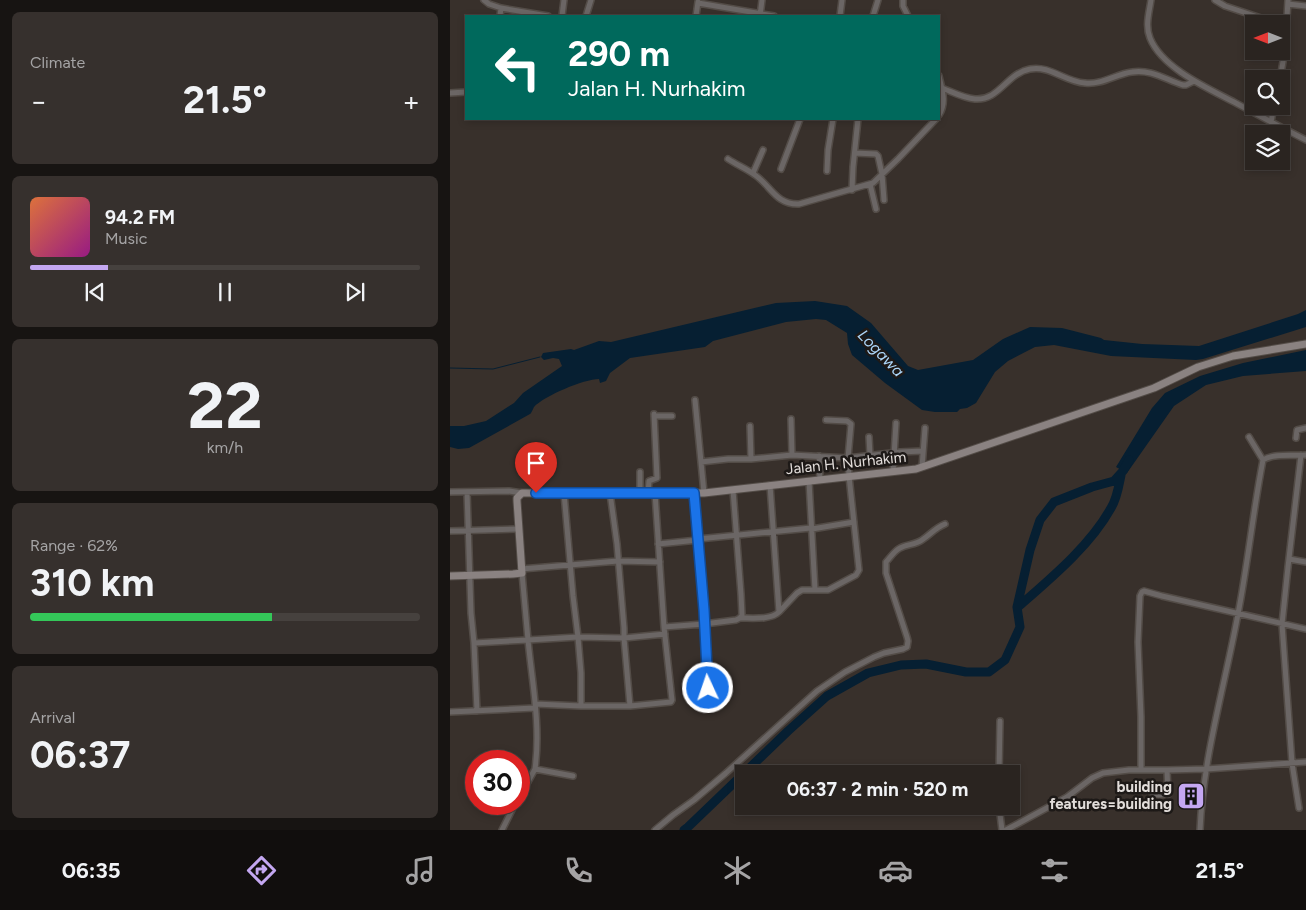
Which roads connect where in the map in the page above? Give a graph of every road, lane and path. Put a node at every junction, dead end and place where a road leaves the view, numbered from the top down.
1 (484, 0) edge
2 (564, 0) edge
3 (592, 0) edge
4 (762, 0) edge
5 (842, 0) edge
6 (878, 0) edge
7 (903, 0) edge
8 (1151, 0) edge
9 (1215, 0) edge
10 (698, 1) edge
11 (1288, 2) edge
12 (1306, 6) edge
13 (502, 8) junction
14 (500, 15) edge
15 (542, 15) edge
16 (562, 15) edge
17 (586, 15) edge
18 (696, 15) edge
19 (760, 15) edge
20 (840, 15) edge
21 (873, 15) edge
22 (908, 15) edge
23 (1252, 15) edge
24 (1287, 15) edge
25 (1194, 81) junction
26 (940, 87) edge
27 (465, 92) edge
28 (450, 93) edge
29 (940, 113) edge
30 (1272, 115) edge
31 (800, 120) edge
32 (833, 120) edge
33 (858, 120) edge
34 (935, 120) edge
35 (1271, 122) junction
36 (1306, 140) edge
37 (763, 150) dead end
38 (855, 153) junction
39 (728, 159) dead end
40 (781, 169) dead end
41 (755, 171) junction
42 (827, 171) dead end
43 (881, 172) junction
44 (870, 184) junction
45 (852, 188) junction
46 (884, 200) dead end
47 (876, 209) dead end
48 (1306, 344) edge
49 (695, 400) dead end
50 (672, 416) dead end
51 (791, 419) dead end
52 (826, 420) dead end
53 (896, 424) dead end
54 (750, 426) dead end
55 (925, 428) dead end
56 (1306, 428) edge
57 (869, 437) dead end
58 (1249, 437) dead end
59 (1296, 438) dead end
60 (923, 452) junction
61 (893, 453) junction
62 (792, 455) junction
63 (1304, 455) edge
64 (819, 456) junction
65 (870, 456) junction
66 (848, 458) junction
67 (751, 459) junction
68 (1263, 460) junction
69 (701, 462) junction
70 (922, 467) junction
71 (640, 472) dead end
72 (893, 472) junction
73 (849, 476) junction
74 (820, 480) junction
75 (809, 481) junction
76 (770, 485) junction
77 (733, 490) junction
78 (450, 492) edge
79 (467, 492) junction
80 (564, 492) junction
81 (522, 493) junction
82 (610, 493) junction
83 (648, 493) junction
84 (694, 493) junction
85 (704, 493) junction
86 (854, 522) junction
87 (945, 524) dead end
88 (812, 528) junction
89 (519, 529) junction
90 (450, 531) edge
91 (468, 531) junction
92 (773, 532) junction
93 (736, 535) junction
94 (698, 540) junction
95 (658, 544) junction
96 (1288, 559) junction
97 (618, 562) junction
98 (660, 562) junction
99 (1306, 562) edge
100 (570, 564) junction
101 (522, 571) junction
102 (450, 576) edge
103 (469, 576) junction
104 (814, 590) junction
105 (779, 612) junction
106 (1238, 613) junction
107 (740, 618) junction
108 (704, 624) junction
109 (1282, 624) junction
110 (664, 627) junction
111 (1306, 629) edge
112 (665, 634) junction
113 (578, 638) junction
114 (624, 638) junction
115 (528, 640) junction
116 (474, 643) junction
117 (708, 704) dead end
118 (535, 706) junction
119 (581, 706) junction
120 (630, 706) junction
121 (478, 711) junction
122 (450, 712) edge
123 (1000, 721) dead end
124 (1306, 762) edge
125 (1292, 763) junction
126 (999, 765) edge
127 (536, 769) junction
128 (1206, 769) junction
129 (1141, 770) junction
130 (1167, 770) junction
131 (573, 776) dead end
132 (530, 779) edge
133 (1152, 793) dead end
134 (1299, 808) dead end
135 (510, 815) edge
136 (1000, 815) edge
137 (502, 830) edge
138 (655, 830) edge
139 (1002, 830) edge
140 (1006, 830) edge
141 (1200, 830) edge

1 - 13 street
2 - 16 street
3 - 17 street
4 - 19 street
5 - 20 street
6 - 21 street
7 - 22 street
8 - 25 street
9 - 23 street
10 - 18 street
10 - 19 street
11 - 12 street
11 - 24 street
13 - 14 street
13 - 15 street
25 - 26 street
25 - 35 street
26 - 29 street
27 - 28 street
30 - 35 street
31 - 40 street
32 - 42 street
33 - 38 street
34 - 43 street
35 - 36 street
37 - 41 street
38 - 43 street
38 - 45 street
39 - 41 street
41 - 45 street
43 - 44 street
43 - 46 street
44 - 45 street
44 - 47 street
48 - 70 main road, Jalan H. Nurhakim
49 - 69 street
50 - 83 street
51 - 62 street
52 - 66 street
53 - 61 street
54 - 67 street
55 - 60 street
56 - 59 street
57 - 65 street
58 - 68 street
60 - 61 street
60 - 70 street
61 - 65 street
61 - 72 street
62 - 64 street
62 - 67 street
63 - 68 street
63 - 96 street
64 - 66 street
64 - 74 street
65 - 66 street
66 - 73 street
67 - 69 street
68 - 106 street
69 - 85 street
70 - 72 main road, Jalan H. Nurhakim
71 - 83 street
72 - 73 main road, Jalan H. Nurhakim
73 - 74 main road, Jalan H. Nurhakim
73 - 86 street
74 - 75 main road, Jalan H. Nurhakim
75 - 76 main road, Jalan H. Nurhakim
75 - 88 street
76 - 77 main road, Jalan H. Nurhakim
76 - 92 street
77 - 85 main road, Jalan H. Nurhakim
77 - 93 street
78 - 79 street
79 - 81 street
79 - 91 street
80 - 81 main road, Jalan H. Nurhakim
80 - 82 main road, Jalan H. Nurhakim
80 - 100 street
81 - 89 main road
82 - 83 main road, Jalan H. Nurhakim
82 - 97 street
83 - 84 main road, Jalan H. Nurhakim
83 - 95 street
84 - 85 main road, Jalan H. Nurhakim
84 - 94 street
86 - 88 street
86 - 104 street
87 - 138 street
88 - 92 street
88 - 104 street
89 - 91 street
89 - 101 main road
90 - 91 street
91 - 103 street
92 - 93 street
92 - 105 street
93 - 94 street
93 - 107 street
94 - 95 street
94 - 108 street
95 - 98 street
96 - 99 street
96 - 109 street
97 - 98 street
97 - 100 street
97 - 114 street
98 - 110 street
100 - 101 street
100 - 113 street
101 - 103 main road
101 - 115 street
102 - 103 main road
103 - 116 street
104 - 105 street
105 - 107 street
106 - 109 street
106 - 128 street
106 - 129 street
107 - 108 street
108 - 110 street
108 - 117 street
109 - 111 street
109 - 125 street
110 - 112 street
112 - 114 street
112 - 120 street
113 - 114 street
113 - 115 street
113 - 119 street
114 - 120 street
115 - 116 street
115 - 118 street
116 - 121 street
118 - 119 street
118 - 121 street
118 - 127 street
119 - 120 street
121 - 122 street
123 - 126 street
124 - 125 street
125 - 128 street
125 - 134 street
127 - 131 street
127 - 132 street
128 - 130 street
128 - 141 street
129 - 130 street
129 - 140 street
130 - 133 street
135 - 137 street
136 - 139 street

